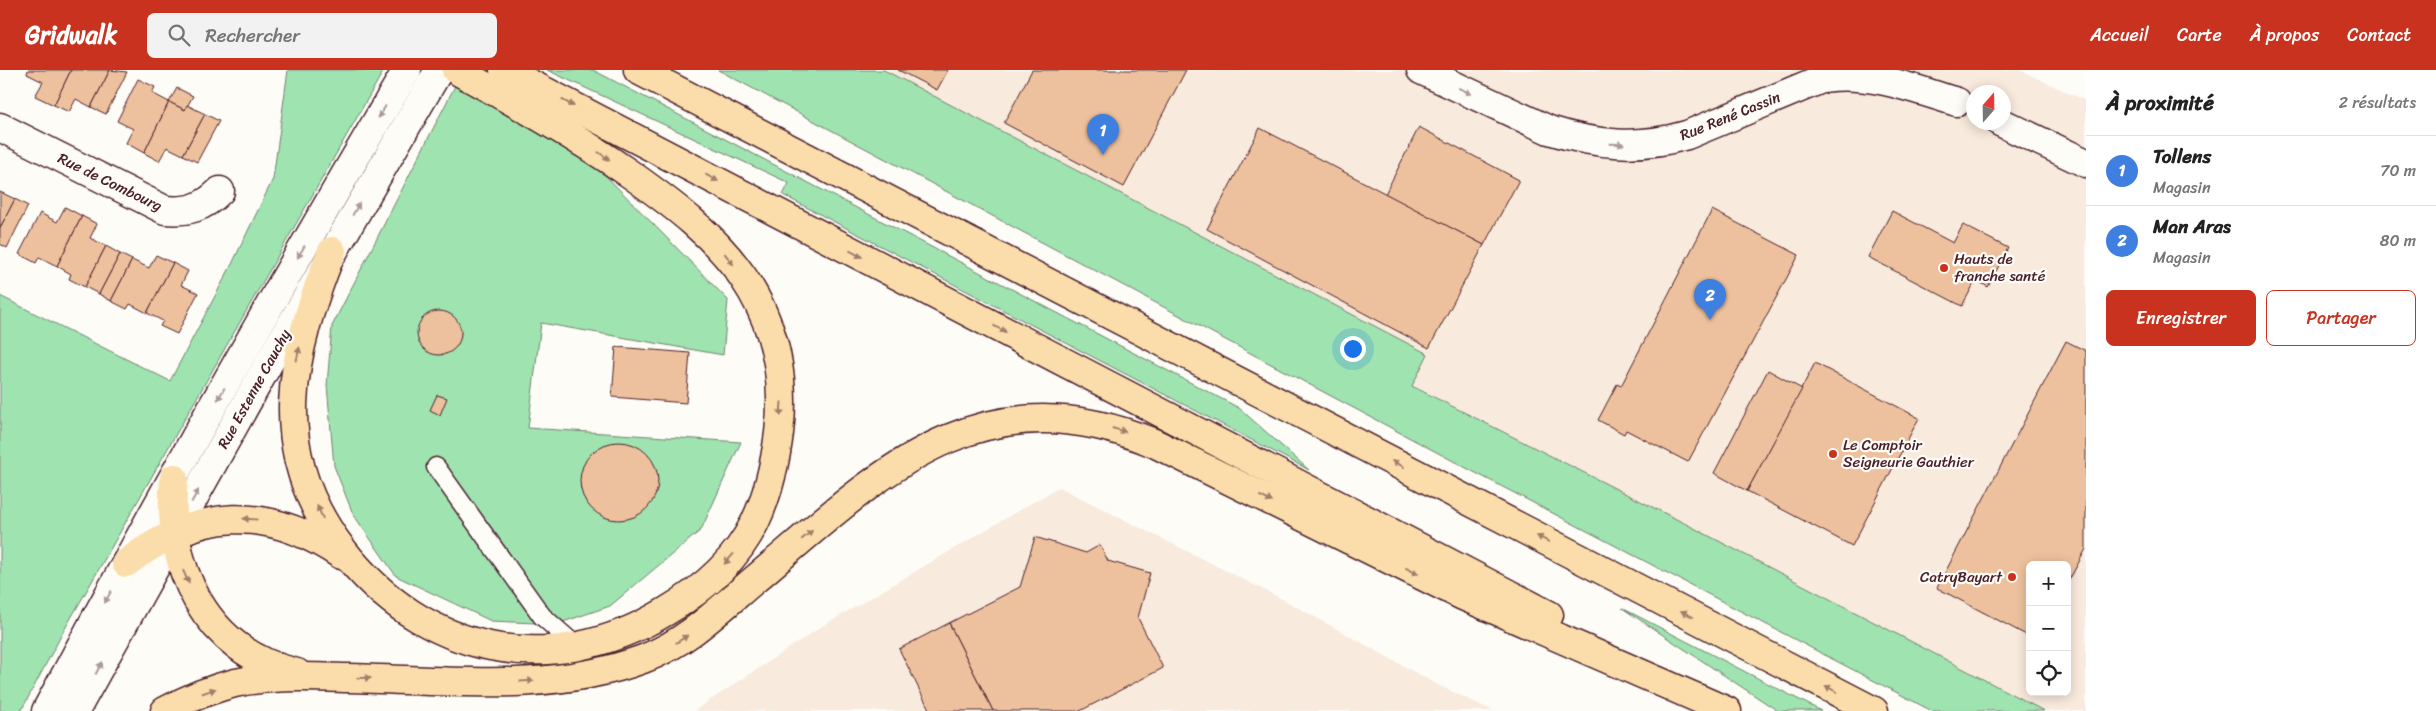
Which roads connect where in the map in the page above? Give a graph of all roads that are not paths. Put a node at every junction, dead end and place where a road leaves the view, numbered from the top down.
1 (407, 70) edge
2 (438, 70) edge
3 (456, 70) edge
4 (638, 70) edge
5 (669, 70) edge
6 (1421, 70) edge
7 (1914, 70) edge
8 (1829, 74) edge
9 (516, 85) edge
10 (1965, 106) edge
11 (0, 127) edge
12 (2011, 127) edge
13 (754, 130) junction
14 (2086, 164) edge
15 (220, 192) dead end
16 (332, 252) junction
17 (436, 466) dead end
18 (174, 478) junction
19 (174, 534) junction
20 (126, 563) junction
21 (356, 567) junction
22 (577, 648) junction
23 (316, 677) junction
24 (46, 711) edge
25 (75, 711) edge
26 (165, 711) edge
27 (1727, 711) edge
28 (1732, 711) edge
29 (1874, 711) edge

1 -> 18 main road, Rue Estenne Cauchy
16 -> 2 main road, Rue Estenne Cauchy
3 - 9 highway
4 - 13 highway
5 - 13 highway
6 -> 8 main road, Rue René Cassin
7 - 10 main road
8 - 10 main road, Rue René Cassin
9 -> 22 highway
9 -> 28 highway
11 - 15 main road, Rue de Combourg
12 - 14 main road
29 -> 13 highway
19 -> 16 main road, Rue Estenne Cauchy
21 -> 16 highway
17 - 22 lane
18 - 19 highway
18 - 20 main road, Rue Estenne Cauchy
19 - 20 highway
21 -> 19 highway
19 -> 23 highway
25 -> 19 main road, Rue Estenne Cauchy
20 -> 24 main road, Rue Estenne Cauchy
21 - 22 highway
26 -> 23 highway
23 -> 27 highway

